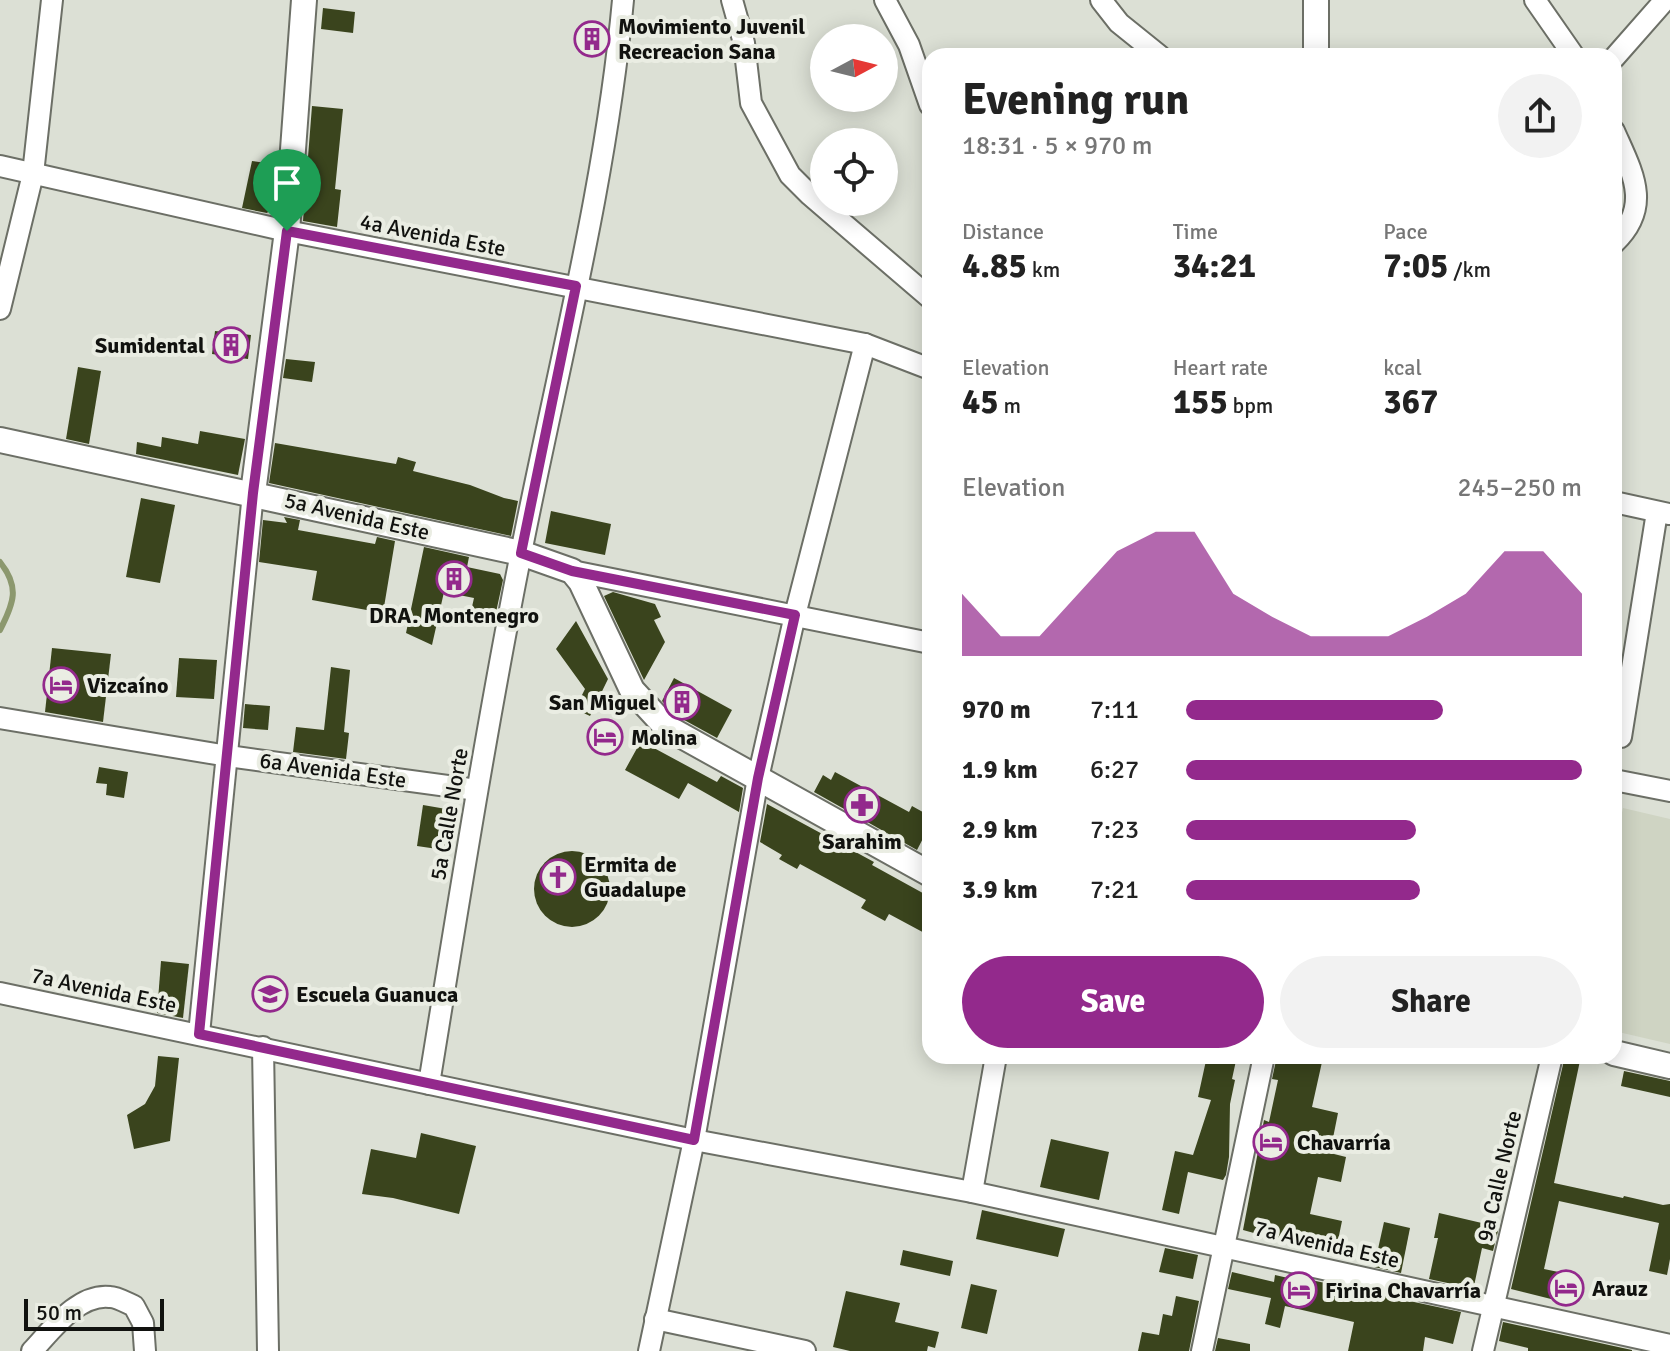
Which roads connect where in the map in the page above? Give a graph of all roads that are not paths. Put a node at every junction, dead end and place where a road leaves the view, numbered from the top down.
1 (52, 0) edge
2 (304, 0) edge
3 (623, 0) edge
4 (732, 0) edge
5 (885, 0) edge
6 (1101, 0) edge
7 (1316, 0) edge
8 (1535, 0) edge
9 (1665, 0) edge
10 (1150, 48) edge
11 (1316, 48) edge
12 (1568, 48) edge
13 (1622, 49) edge
14 (922, 82) edge
15 (1622, 149) edge
16 (0, 166) edge
17 (33, 174) junction
18 (287, 231) junction
19 (1622, 234) edge
20 (576, 286) junction
21 (922, 291) edge
22 (0, 309) edge
23 (865, 344) junction
24 (922, 366) edge
25 (0, 440) edge
26 (253, 493) junction
27 (1622, 504) edge
28 (1664, 513) edge
29 (521, 553) junction
30 (572, 571) junction
31 (795, 615) junction
32 (922, 641) edge
33 (0, 718) edge
34 (1622, 732) edge
35 (228, 756) junction
36 (758, 778) junction
37 (1622, 782) edge
38 (477, 790) junction
39 (1670, 791) edge
40 (922, 870) edge
41 (0, 993) edge
42 (199, 1034) junction
43 (263, 1047) junction
44 (1622, 1055) edge
45 (995, 1064) edge
46 (1262, 1064) edge
47 (1550, 1064) edge
48 (1670, 1066) edge
49 (429, 1084) junction
50 (694, 1140) junction
51 (972, 1192) junction
52 (1224, 1246) junction
53 (1493, 1306) junction
54 (655, 1319) junction
55 (1670, 1345) edge
56 (32, 1351) edge
57 (145, 1351) edge
58 (268, 1351) edge
59 (649, 1351) edge
60 (805, 1351) edge
61 (1202, 1351) edge
62 (1483, 1351) edge

1 - 17 street
2 - 18 street
3 - 20 street, 5a Calle Norte
4 - 21 street
5 - 14 street
6 - 10 street
7 - 11 street
8 - 12 street
9 - 13 street
15 - 19 street
16 - 17 street, 4a Avenida Este
17 - 18 street, 4a Avenida Este
17 - 22 street
18 - 20 street, 4a Avenida Este
18 - 26 street
20 - 23 street, 4a Avenida Este
20 - 29 street, 5a Calle Norte
23 - 24 street
23 - 31 street
25 - 26 street, 5a Avenida Este
26 - 29 street, 5a Avenida Este
26 - 35 street
27 - 28 street
28 - 34 street
29 - 30 street, 5a Avenida Este
29 - 38 street, 5a Calle Norte
30 - 31 street
30 - 36 street
31 - 32 street
31 - 36 street
33 - 35 street, 6a Avenida Este
35 - 38 street, 6a Avenida Este
35 - 42 street
36 - 40 street
36 - 50 street
37 - 39 street
38 - 49 street, 5a Calle Norte
41 - 42 street, 7a Avenida Este
42 - 43 street, 7a Avenida Este
43 - 49 street, 7a Avenida Este
43 - 58 street
44 - 48 street
45 - 51 street
46 - 52 street
47 - 53 street, 9a Calle Norte
49 - 50 street, 7a Avenida Este
50 - 51 street, 7a Avenida Este
50 - 54 street
51 - 52 street, 7a Avenida Este
52 - 53 street, 7a Avenida Este
52 - 61 street
53 - 55 street, 7a Avenida Este
53 - 62 street, 9a Calle Norte
54 - 59 street
54 - 60 street
56 - 57 street

